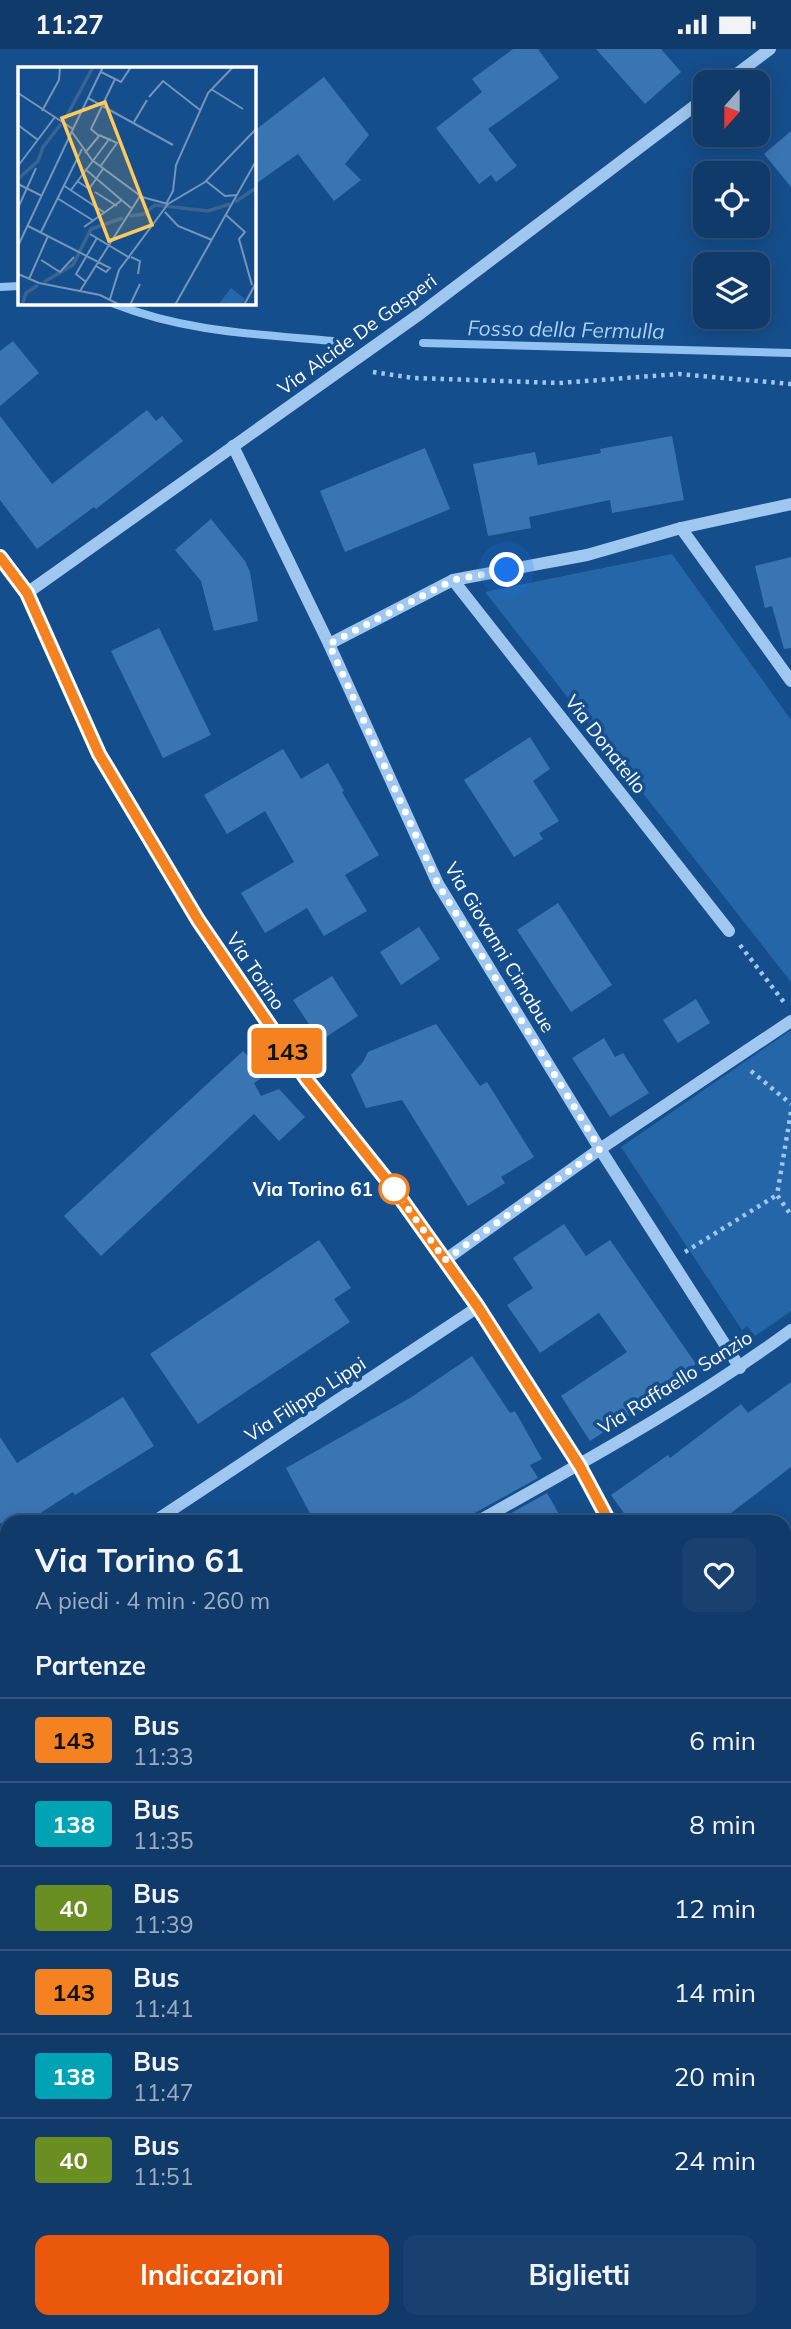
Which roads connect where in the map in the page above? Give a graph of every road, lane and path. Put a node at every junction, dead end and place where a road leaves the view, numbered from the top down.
1 (770, 49) edge
2 (742, 70) edge
3 (693, 107) edge
4 (344, 367) junction
5 (791, 384) edge
6 (233, 446) junction
7 (791, 504) edge
8 (681, 528) junction
9 (0, 557) edge
10 (453, 580) junction
11 (27, 593) junction
12 (329, 644) junction
13 (791, 681) edge
14 (729, 931) joint
15 (791, 1011) edge
16 (791, 1021) edge
17 (735, 1058) junction
18 (791, 1104) edge
19 (791, 1112) edge
20 (600, 1149) junction
21 (777, 1195) junction
22 (791, 1215) edge
23 (445, 1260) junction
24 (671, 1260) junction
25 (478, 1307) junction
26 (791, 1330) edge
27 (740, 1368) junction
28 (579, 1465) junction
29 (164, 1515) edge
30 (489, 1515) edge
31 (606, 1515) edge

1 - 2 street
3 - 4 street, Via Alcide De Gasperi
4 - 5 path
4 - 6 street, Via Alcide De Gasperi
6 - 11 street, Via Alcide De Gasperi
6 - 12 street, Via Giovanni Cimabue
7 - 8 street
8 - 10 street
8 - 13 street
9 - 11 street, Via Torino
10 - 12 street
10 - 14 street, Via Donatello
11 - 23 street, Via Torino
12 - 20 street, Via Giovanni Cimabue
14 - 15 path
16 - 17 street
17 - 18 path
17 - 20 street
19 - 21 path
20 - 23 street
20 - 24 street, Via Giovanni Cimabue
21 - 22 path
21 - 24 path
23 - 25 street, Via Torino
24 - 27 street, Via Giovanni Cimabue
25 - 28 street, Via Torino
25 - 29 street, Via Filippo Lippi
26 - 27 street, Via Raffaello Sanzio
27 - 28 street, Via Raffaello Sanzio
28 - 30 street, Via Raffaello Sanzio
28 - 31 street, Via Torino

